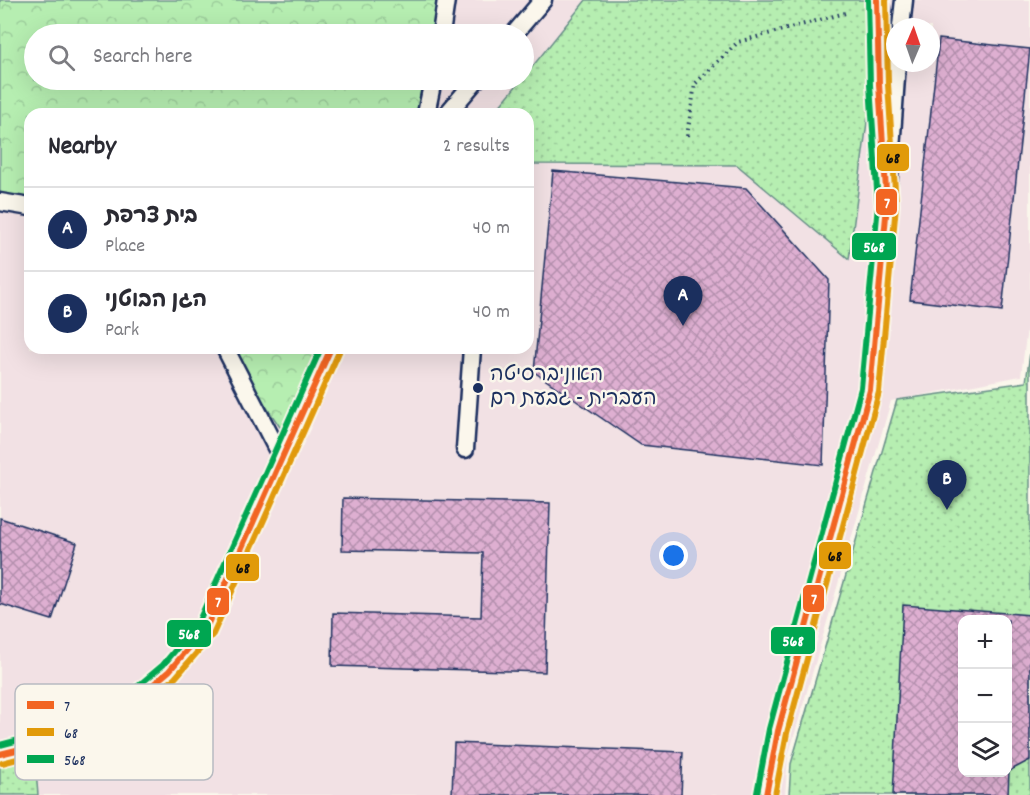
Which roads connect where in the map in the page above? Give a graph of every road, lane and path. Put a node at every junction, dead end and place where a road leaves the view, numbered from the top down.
1 (446, 0) edge
2 (543, 0) edge
3 (904, 0) edge
4 (877, 2) edge
5 (902, 18) edge
6 (442, 24) edge
7 (523, 24) edge
8 (896, 72) edge
9 (431, 90) edge
10 (467, 90) edge
11 (427, 108) edge
12 (452, 108) edge
13 (687, 136) dead end
14 (0, 202) edge
15 (24, 206) edge
16 (887, 206) junction
17 (228, 354) edge
18 (328, 354) edge
19 (472, 354) edge
20 (465, 449) dead end
21 (282, 459) junction
22 (154, 684) edge
23 (15, 750) edge
24 (0, 754) edge
25 (766, 795) edge

1 - 6 lane
2 - 7 lane
3 - 5 lane
4 - 13 path
4 - 16 lane
8 - 16 lane
9 - 11 lane
10 - 12 lane
14 - 15 lane
16 - 25 lane
17 - 21 lane
18 - 21 lane
19 - 20 lane
21 - 22 lane
23 - 24 lane

